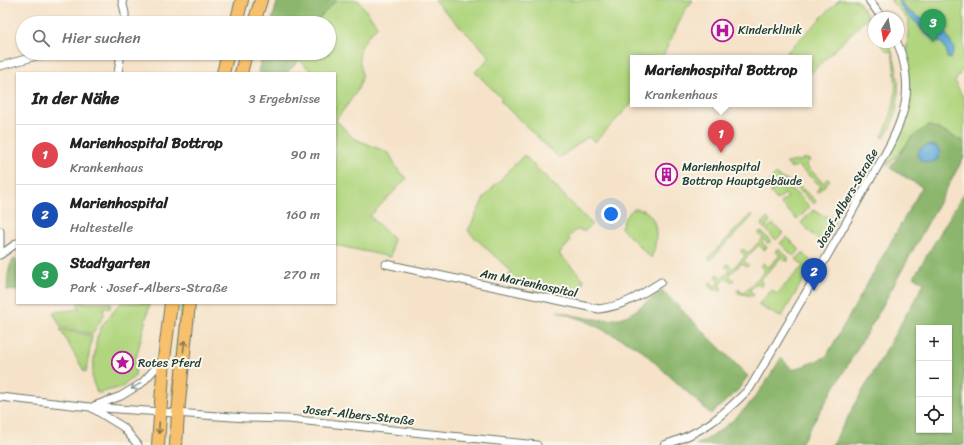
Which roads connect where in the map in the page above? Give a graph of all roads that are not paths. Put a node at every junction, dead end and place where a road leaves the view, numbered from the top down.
1 (122, 0) edge
2 (242, 0) edge
3 (261, 0) edge
4 (869, 0) edge
5 (878, 12) edge
6 (125, 16) edge
7 (238, 16) edge
8 (256, 16) edge
9 (900, 48) edge
10 (22, 60) edge
11 (120, 60) edge
12 (226, 60) edge
13 (244, 60) edge
14 (0, 66) edge
15 (118, 72) edge
16 (223, 72) edge
17 (241, 72) edge
18 (0, 231) edge
19 (16, 244) edge
20 (0, 248) edge
21 (0, 255) edge
22 (386, 264) dead end
23 (661, 282) dead end
24 (171, 304) edge
25 (189, 304) edge
26 (164, 359) junction
27 (0, 397) edge
28 (90, 407) junction
29 (160, 411) junction
30 (178, 413) junction
31 (138, 445) edge
32 (158, 445) edge
33 (176, 445) edge
34 (537, 445) edge
35 (664, 445) edge

1 - 6 street
2 - 7 main road
3 - 8 main road
4 - 5 street
9 - 35 street, Josef-Albers-Straße
10 - 14 street
11 - 15 street
12 - 16 main road
13 - 17 main road
18 - 20 street
19 - 21 street
22 - 23 street, Am Marienhospital
24 - 26 main road
30 -> 25 main road
26 -> 28 street
26 - 29 main road
27 - 28 street, Josef-Albers-Straße
28 - 29 street, Josef-Albers-Straße
28 - 31 street
29 - 30 street, Josef-Albers-Straße
29 -> 32 main road
30 - 33 main road
30 - 34 street, Josef-Albers-Straße

